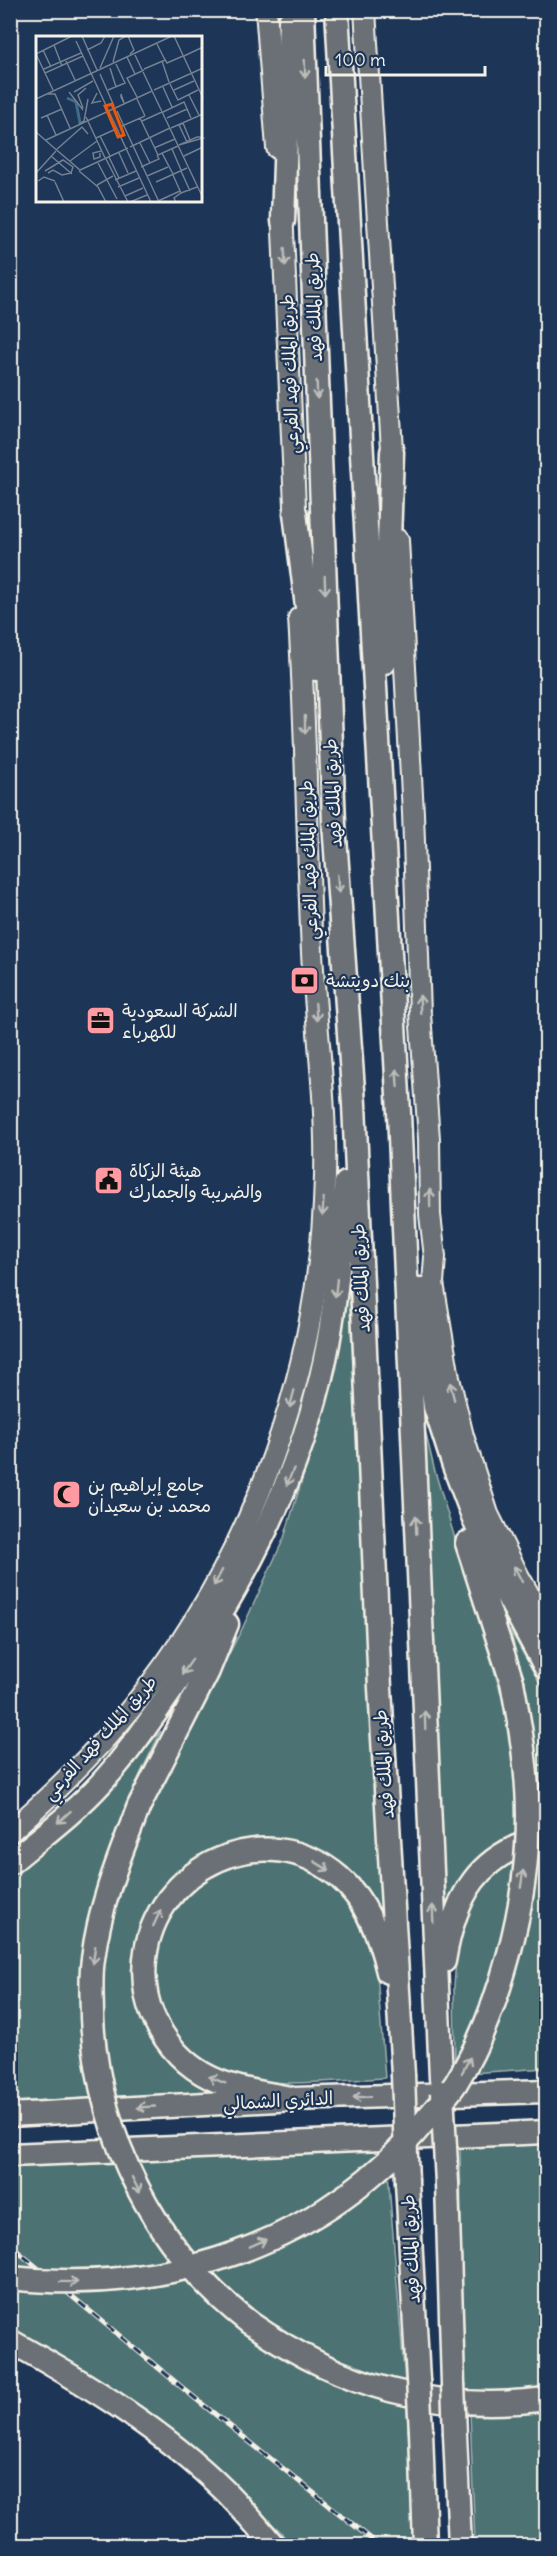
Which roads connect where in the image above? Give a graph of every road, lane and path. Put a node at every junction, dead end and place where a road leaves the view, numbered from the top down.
1 (266, 10) edge
2 (290, 10) edge
3 (303, 10) edge
4 (337, 10) edge
5 (365, 10) edge
6 (283, 221) junction
7 (392, 452) junction
8 (295, 513) junction
9 (380, 810) junction
10 (334, 823) junction
11 (354, 1104) junction
12 (399, 1113) junction
13 (435, 1407) junction
14 (261, 1543) junction
15 (546, 1625) edge
16 (546, 1668) edge
17 (10, 1832) edge
18 (546, 1837) edge
19 (10, 1863) edge
20 (437, 2007) junction
21 (403, 2067) junction
22 (546, 2091) edge
23 (294, 2099) junction
24 (10, 2115) edge
25 (546, 2132) edge
26 (10, 2155) edge
27 (10, 2278) edge
28 (10, 2341) edge
29 (546, 2400) edge
30 (274, 2546) edge
31 (426, 2546) edge
32 (460, 2546) edge

1 - 6 main road, طريق الملك فهد الفرعي
2 - 6 highway
3 -> 10 highway, طريق الملك فهد
4 - 9 highway, طريق الملك فهد
5 - 7 main road
6 -> 8 main road, طريق الملك فهد الفرعي
7 - 9 highway
15 -> 7 main road
8 - 10 highway
8 -> 17 main road, طريق الملك فهد الفرعي
12 -> 9 highway, طريق الملك فهد
10 -> 11 highway, طريق الملك فهد
11 -> 14 highway
11 - 21 highway, طريق الملك فهد
12 - 13 highway
20 -> 12 highway, طريق الملك فهد
13 - 16 highway
27 -> 13 highway, bridge
14 -> 19 highway
14 -> 29 highway, bridge
18 - 20 highway
20 - 32 highway, طريق الملك فهد, bridge
23 -> 21 highway
21 - 31 highway, طريق الملك فهد, bridge
22 -> 23 highway, الدائري الشمالي
23 -> 24 highway, الدائري الشمالي
25 - 26 highway
28 - 30 highway

